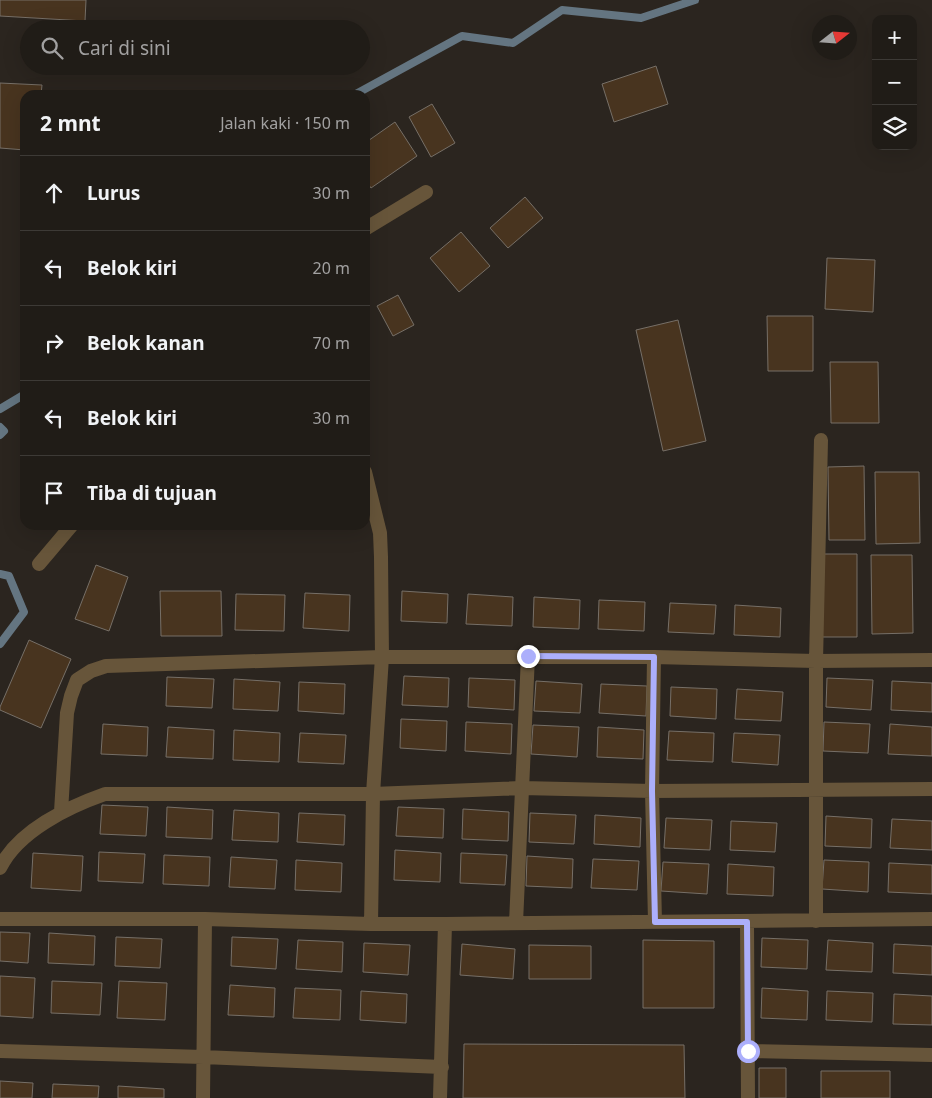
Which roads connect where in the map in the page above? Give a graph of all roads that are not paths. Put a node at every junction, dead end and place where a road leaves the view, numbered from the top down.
1 (426, 192) dead end
2 (370, 226) edge
3 (821, 440) dead end
4 (370, 492) edge
5 (68, 530) edge
6 (38, 564) dead end
7 (528, 656) junction
8 (382, 657) junction
9 (654, 657) junction
10 (932, 660) edge
11 (816, 661) junction
12 (522, 788) junction
13 (932, 789) edge
14 (816, 790) junction
15 (652, 791) junction
16 (372, 794) junction
17 (62, 812) junction
18 (0, 868) edge
19 (0, 919) edge
20 (932, 919) edge
21 (205, 920) junction
22 (816, 920) junction
23 (655, 922) junction
24 (747, 922) junction
25 (516, 923) junction
26 (371, 924) junction
27 (445, 924) junction
28 (748, 1051) junction
29 (0, 1052) edge
30 (932, 1055) edge
31 (203, 1057) junction
32 (442, 1067) junction
33 (203, 1098) edge
34 (440, 1098) edge
35 (748, 1098) edge

1 - 2 street
3 - 11 street
4 - 8 street
5 - 6 street
7 - 8 street
7 - 9 street
7 - 12 street
8 - 16 street
8 - 17 street
9 - 11 street
9 - 15 street
10 - 11 street
11 - 14 street
12 - 15 street
12 - 16 street
12 - 25 street
13 - 14 street
14 - 15 street
14 - 22 street
15 - 23 street
16 - 17 street
16 - 26 street
17 - 18 street
19 - 21 street
20 - 22 street
21 - 26 street
21 - 31 street
22 - 24 street
23 - 24 street
23 - 25 street
24 - 28 street
25 - 27 street
26 - 27 street
27 - 32 street
28 - 30 street
28 - 35 street
29 - 31 street
31 - 32 street
31 - 33 street
32 - 34 street

